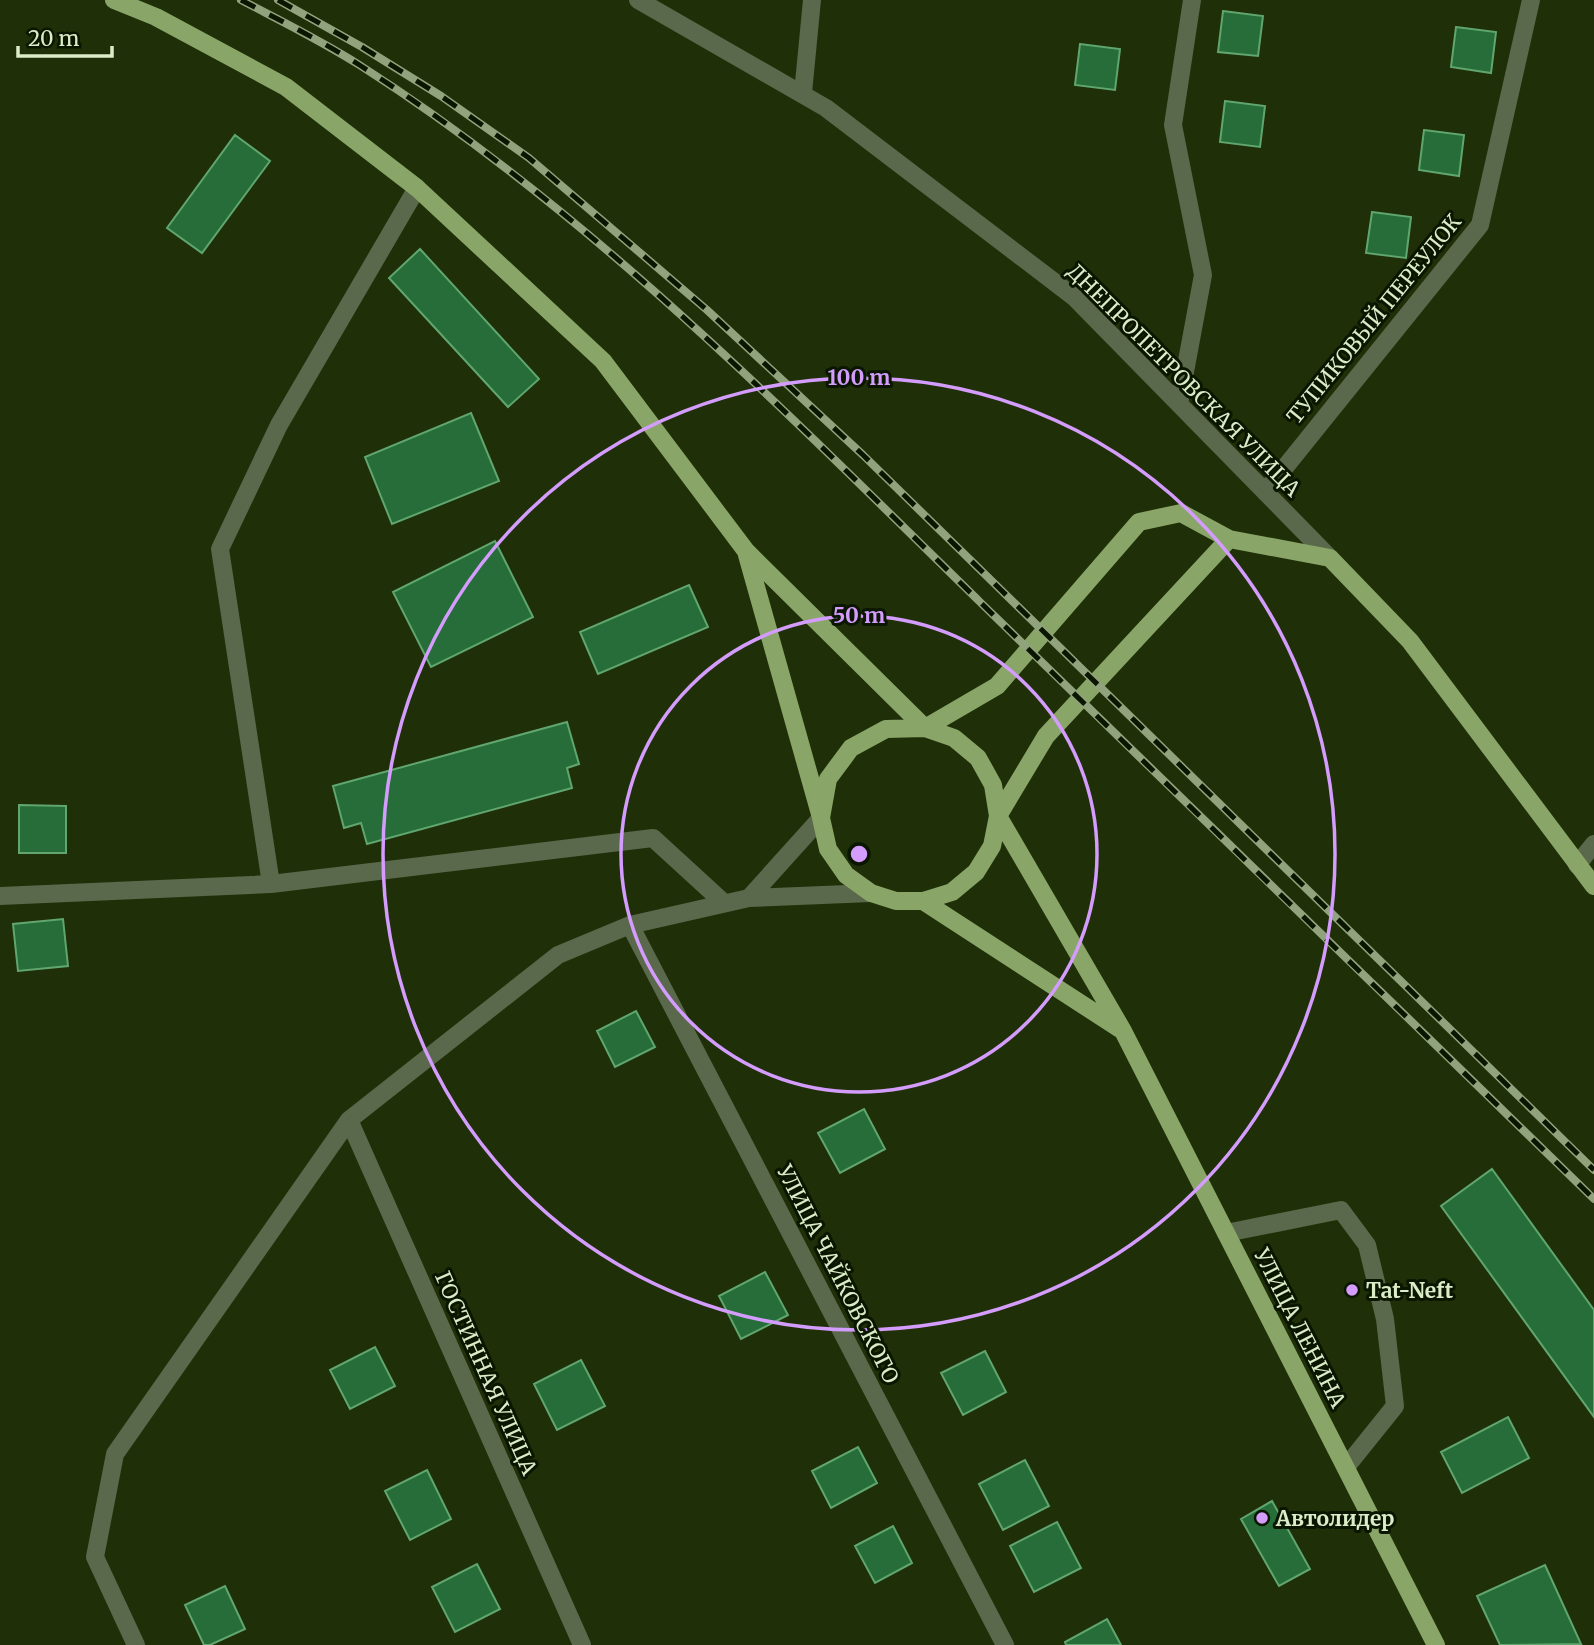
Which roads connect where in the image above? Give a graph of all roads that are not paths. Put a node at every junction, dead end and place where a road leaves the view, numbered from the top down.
1 (114, 0) edge
2 (638, 0) edge
3 (812, 0) edge
4 (1192, 0) edge
5 (1531, 0) edge
6 (803, 93) junction
7 (417, 188) junction
8 (1179, 404) junction
9 (1265, 492) junction
10 (1229, 539) junction
11 (746, 551) junction
12 (1330, 558) junction
13 (925, 728) junction
14 (998, 816) junction
15 (821, 818) junction
16 (1594, 844) edge
17 (1577, 865) junction
18 (271, 884) junction
19 (1594, 886) edge
20 (871, 894) junction
21 (0, 896) edge
22 (749, 898) junction
23 (923, 901) junction
24 (724, 904) junction
25 (630, 925) junction
26 (1124, 1031) junction
27 (349, 1120) junction
28 (1226, 1233) junction
29 (1346, 1467) junction
30 (136, 1645) edge
31 (582, 1645) edge
32 (1005, 1645) edge
33 (1436, 1645) edge

1 - 7 main road
2 - 6 street, ДНЕПРОПЕТРОВСКАЯ УЛИЦА
3 - 6 street
4 - 8 street
5 - 9 street, ТУПИКОВЫЙ ПЕРЕУЛОК
6 - 8 street, ДНЕПРОПЕТРОВСКАЯ УЛИЦА
7 - 11 main road
7 - 18 street
8 - 9 street, ДНЕПРОПЕТРОВСКАЯ УЛИЦА
9 - 12 street, ДНЕПРОПЕТРОВСКАЯ УЛИЦА
10 - 12 main road
10 - 13 main road
10 - 14 main road
11 - 13 main road
11 - 15 main road
12 - 17 main road, ДНЕПРОПЕТРОВСКАЯ УЛИЦА
13 - 14 main road
13 - 15 main road
14 - 23 main road
14 - 26 main road, УЛИЦА ЛЕНИНА
15 - 20 main road
15 - 22 street
16 - 17 street
17 - 19 main road, ДНЕПРОПЕТРОВСКАЯ УЛИЦА
18 - 21 street
18 - 24 street
20 - 22 street
20 - 23 main road
22 - 24 street
23 - 26 main road
24 - 25 street
25 - 27 street
25 - 32 street, УЛИЦА ЧАЙКОВСКОГО
26 - 28 main road, УЛИЦА ЛЕНИНА
27 - 30 street
27 - 31 street, ГОСТИННАЯ УЛИЦА
28 - 29 main road, УЛИЦА ЛЕНИНА
28 - 29 street
29 - 33 main road, УЛИЦА ЛЕНИНА

